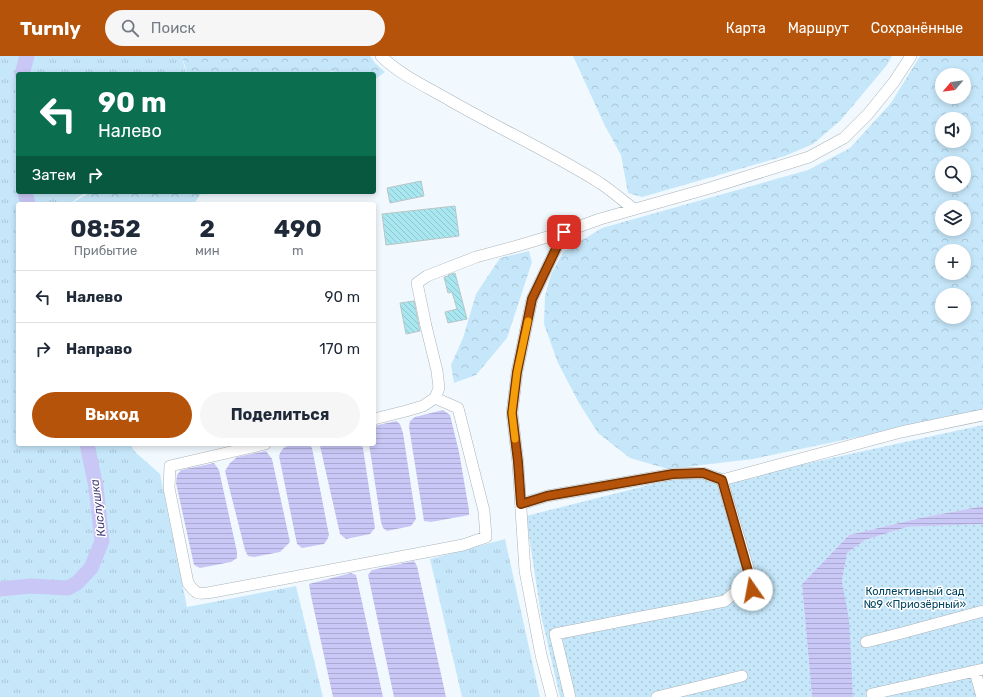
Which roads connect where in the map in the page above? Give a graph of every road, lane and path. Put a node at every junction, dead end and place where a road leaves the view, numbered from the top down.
1 (382, 56) edge
2 (911, 56) edge
3 (634, 209) junction
4 (564, 232) junction
5 (435, 398) junction
6 (983, 415) edge
7 (376, 418) edge
8 (255, 446) edge
9 (722, 480) junction
10 (521, 504) junction
11 (983, 611) edge
12 (866, 642) dead end
13 (979, 670) edge
14 (742, 676) dead end
15 (872, 694) dead end
16 (552, 697) edge
17 (570, 697) edge
18 (657, 697) edge
19 (982, 697) edge

1 - 3 lane
2 - 3 lane
3 - 4 lane
4 - 5 lane
4 - 10 lane
5 - 7 lane
5 - 8 lane
6 - 9 lane
9 - 10 lane
9 - 17 lane
10 - 16 lane
11 - 12 lane
13 - 15 lane
13 - 19 lane
14 - 18 lane

